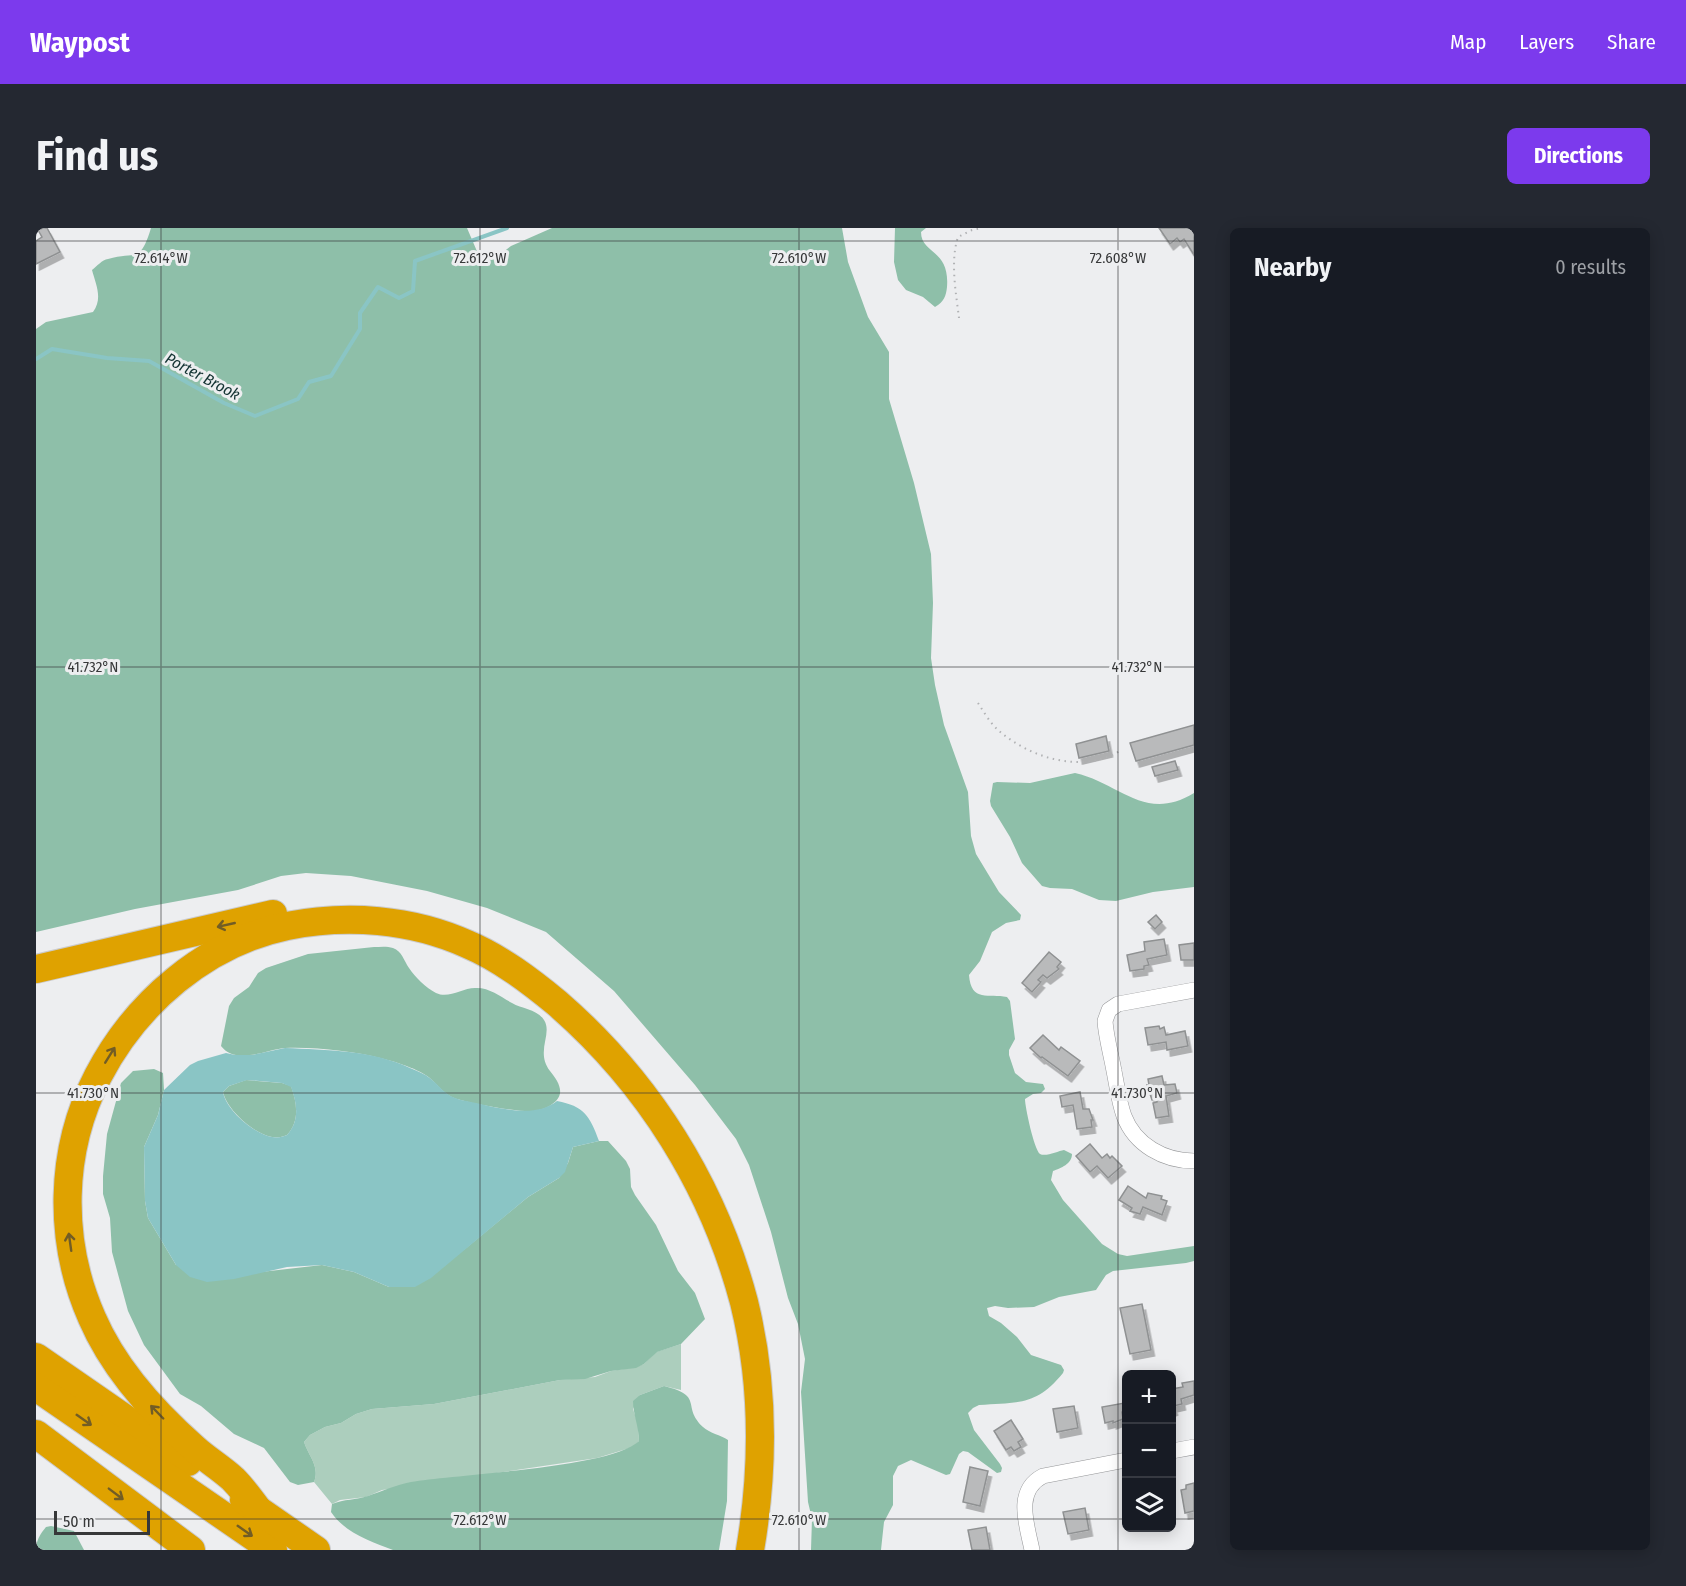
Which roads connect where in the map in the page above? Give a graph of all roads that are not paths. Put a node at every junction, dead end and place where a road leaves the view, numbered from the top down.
1 (36, 969) edge
2 (1194, 990) edge
3 (1194, 1161) edge
4 (36, 1357) edge
5 (36, 1387) edge
6 (36, 1434) edge
7 (1194, 1447) edge
8 (1176, 1450) edge
9 (1122, 1461) edge
10 (259, 1511) junction
11 (191, 1550) edge
12 (273, 1550) edge
13 (316, 1550) edge
14 (750, 1550) edge
15 (766, 1550) edge
16 (1032, 1550) edge

15 -> 1 highway
2 - 3 street
4 - 10 highway
5 -> 12 highway
6 -> 11 highway
7 - 8 street
9 - 16 street
10 - 13 highway
10 -> 14 highway

